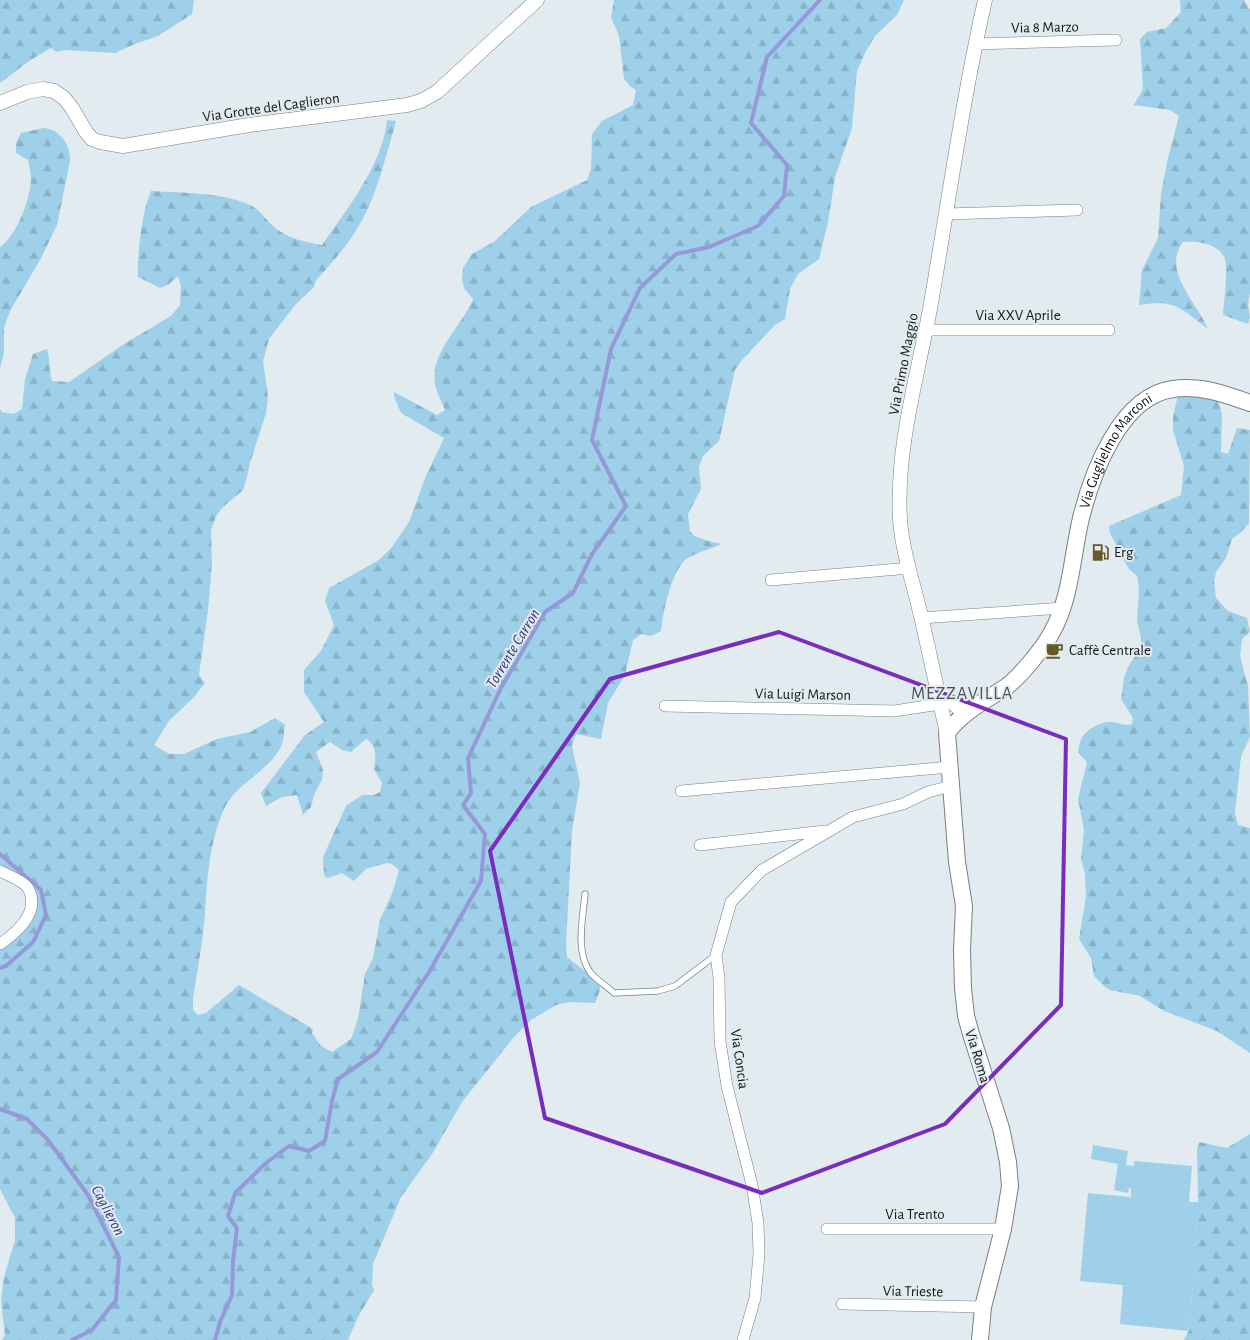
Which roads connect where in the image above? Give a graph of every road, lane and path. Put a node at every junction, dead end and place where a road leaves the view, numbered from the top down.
1 (537, 0) edge
2 (985, 0) edge
3 (1116, 40) dead end
4 (975, 44) junction
5 (0, 103) edge
6 (1077, 210) dead end
7 (947, 214) junction
8 (926, 330) junction
9 (1110, 330) dead end
10 (1250, 403) edge
11 (910, 568) junction
12 (771, 580) dead end
13 (1063, 608) junction
14 (921, 618) junction
15 (939, 698) junction
16 (665, 706) dead end
17 (966, 714) junction
18 (947, 733) junction
19 (950, 767) junction
20 (951, 786) junction
21 (681, 791) dead end
22 (830, 831) junction
23 (700, 845) dead end
24 (0, 872) edge
25 (585, 894) dead end
26 (0, 944) edge
27 (716, 955) junction
28 (827, 1229) dead end
29 (1003, 1229) junction
30 (842, 1304) dead end
31 (983, 1307) junction
32 (743, 1340) edge
33 (980, 1340) edge

1 - 5 street, Via Grotte del Caglieron
2 - 4 street, Via Primo Maggio
3 - 4 street, Via 8 Marzo
4 - 7 street, Via Primo Maggio
6 - 7 street
7 - 8 street, Via Primo Maggio
8 - 9 street, Via XXV Aprile
8 - 11 street, Via Primo Maggio
10 - 13 main road, Via Guglielmo Marconi
11 - 12 street
11 - 14 street, Via Primo Maggio
13 - 14 street
13 - 17 main road, Via Guglielmo Marconi
14 - 15 street, Via Primo Maggio
15 - 16 street, Via Luigi Marson
15 - 17 street
15 - 18 street, Via Primo Maggio
17 - 18 main road, Via Guglielmo Marconi
18 - 19 main road, Via Roma
19 - 20 main road, Via Roma
19 - 21 street
20 - 22 street, Via Concia
20 - 29 main road, Via Roma
22 - 23 street, Via Concia
22 - 27 street, Via Concia
24 - 26 street
25 - 27 lane
27 - 32 street, Via Concia
28 - 29 street, Via Trento
29 - 31 main road, Via Roma
30 - 31 street, Via Trieste
31 - 33 main road, Via Roma

